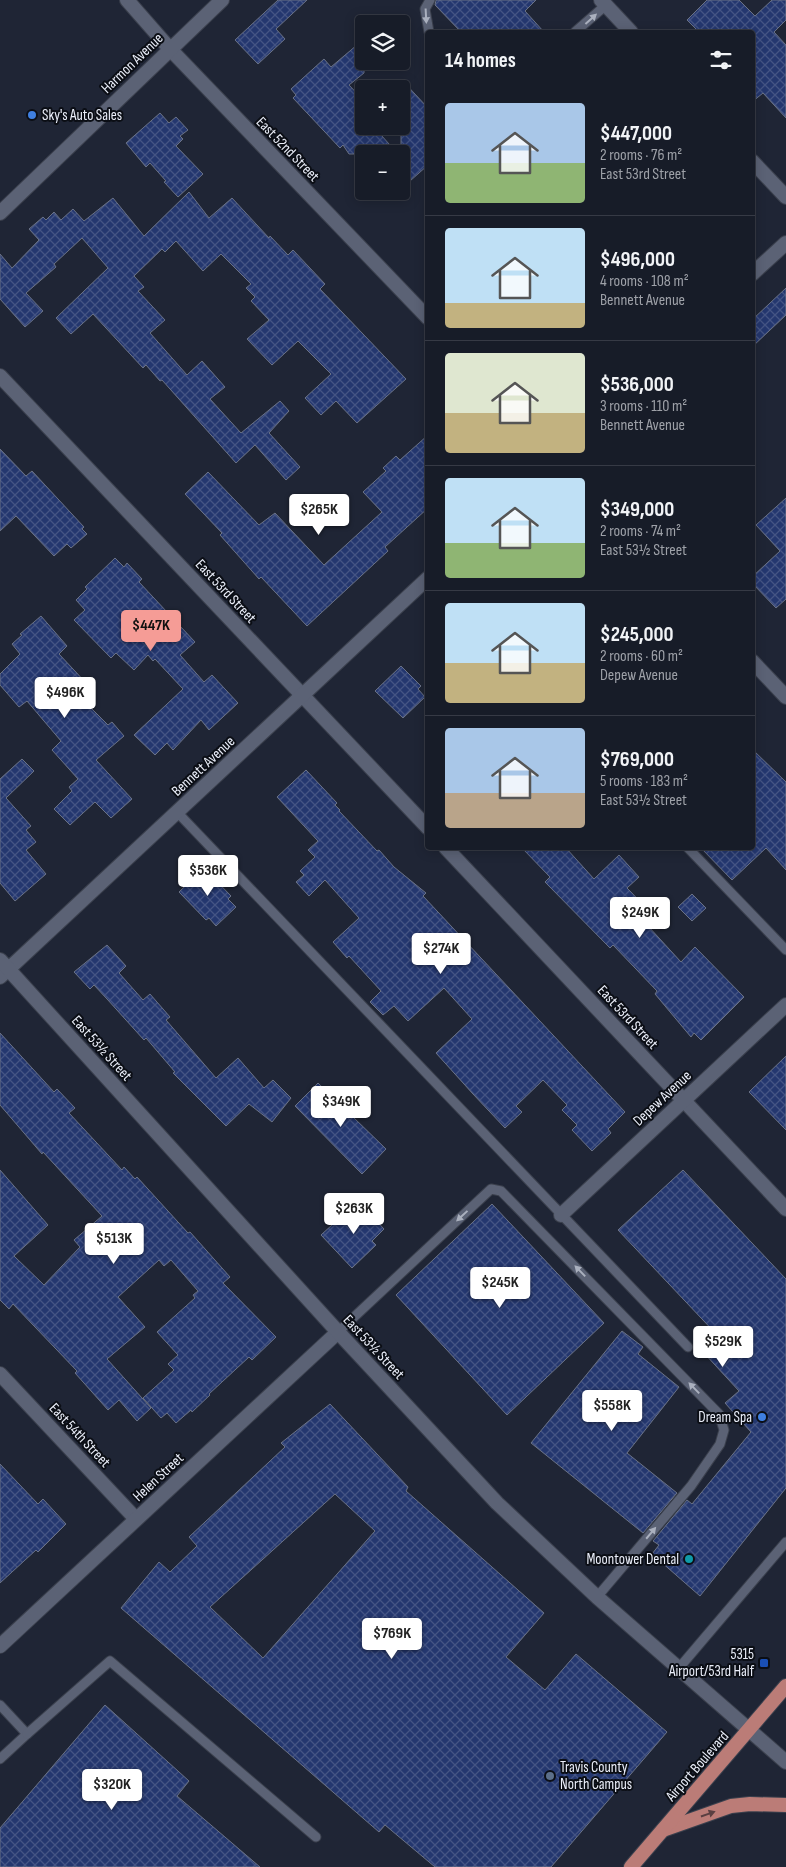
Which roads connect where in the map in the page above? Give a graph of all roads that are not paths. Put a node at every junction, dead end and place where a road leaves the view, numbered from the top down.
1 (127, 0) edge
2 (222, 0) edge
3 (430, 0) edge
4 (603, 3) edge
5 (429, 30) edge
6 (577, 30) edge
7 (629, 30) edge
8 (170, 49) junction
9 (755, 164) edge
10 (786, 197) edge
11 (0, 213) edge
12 (786, 243) edge
13 (755, 271) edge
14 (425, 315) edge
15 (0, 376) edge
16 (425, 581) edge
17 (755, 665) edge
18 (302, 695) junction
19 (786, 697) edge
20 (177, 812) junction
21 (425, 825) edge
22 (448, 850) edge
23 (690, 850) edge
24 (786, 950) edge
25 (3, 969) edge
26 (786, 1005) edge
27 (684, 1100) junction
28 (786, 1209) edge
29 (560, 1216) junction
30 (338, 1332) junction
31 (688, 1347) dead end
32 (0, 1374) edge
33 (136, 1519) junction
34 (786, 1542) edge
35 (597, 1597) junction
36 (0, 1646) edge
37 (679, 1668) junction
38 (786, 1686) edge
39 (0, 1705) edge
40 (750, 1730) junction
41 (27, 1734) junction
42 (0, 1759) edge
43 (786, 1762) edge
44 (786, 1805) edge
45 (662, 1830) junction
46 (316, 1837) dead end
47 (631, 1867) edge

1 - 8 street, East 52nd Street
2 - 8 street, Harmon Avenue
3 -> 5 lane
6 -> 4 lane
4 - 7 street
8 - 11 street, Harmon Avenue
8 - 14 street, East 52nd Street
9 - 10 street
12 - 13 street
15 - 18 street, East 53rd Street
16 - 18 street, Bennett Avenue
17 - 19 street
18 - 20 street, Bennett Avenue
18 - 21 street, East 53rd Street
20 - 25 street, Bennett Avenue
20 - 29 lane
22 - 27 street, East 53rd Street
23 - 24 lane
25 - 30 street, East 53½ Street
26 - 27 street, Depew Avenue
27 - 28 street, East 53rd Street
27 - 29 street, Depew Avenue
29 - 31 lane
30 - 33 street, Helen Street
30 - 35 street, East 53½ Street
35 -> 30 lane
32 - 33 street, East 54th Street
33 - 36 street, Helen Street
34 - 37 lane
35 - 37 street, East 53½ Street
37 - 40 street, East 53½ Street
38 - 40 main road, Airport Boulevard
39 - 41 lane
40 - 43 street
40 - 45 main road, Airport Boulevard
41 - 42 lane
41 - 46 lane
45 -> 44 main road
45 - 47 main road, Airport Boulevard

